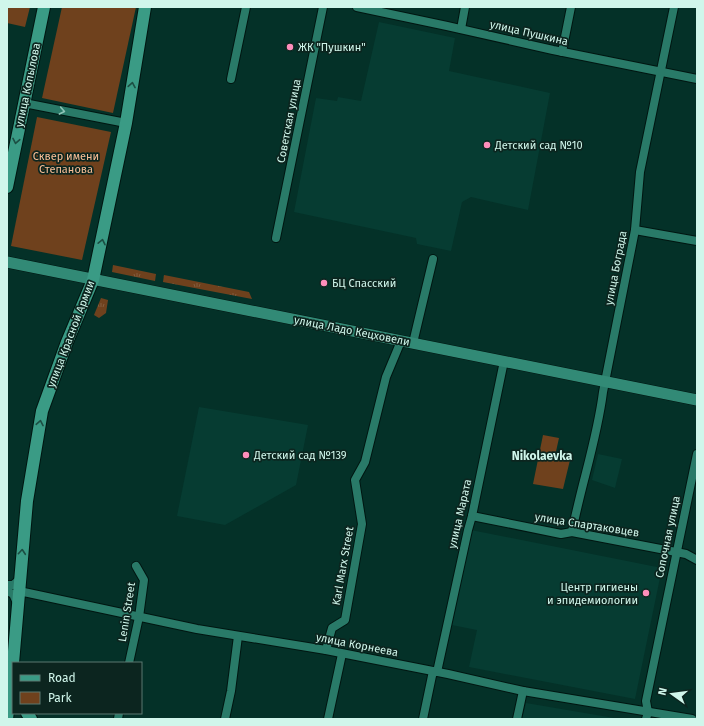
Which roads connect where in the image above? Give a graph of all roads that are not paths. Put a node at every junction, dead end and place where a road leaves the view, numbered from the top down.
1 (44, 7) edge
2 (145, 7) edge
3 (246, 7) edge
4 (323, 7) edge
5 (362, 7) edge
6 (465, 7) edge
7 (571, 7) edge
8 (674, 7) edge
9 (460, 29) junction
10 (562, 52) junction
11 (661, 72) junction
12 (697, 78) edge
13 (231, 79) dead end
14 (24, 103) junction
15 (126, 123) junction
16 (7, 187) edge
17 (635, 230) junction
18 (276, 238) dead end
19 (697, 241) edge
20 (433, 259) dead end
21 (7, 262) edge
22 (93, 280) junction
23 (401, 341) junction
24 (413, 343) junction
25 (504, 361) junction
26 (605, 382) junction
27 (697, 400) edge
28 (697, 454) edge
29 (472, 516) junction
30 (572, 532) junction
31 (676, 552) junction
32 (697, 560) edge
33 (136, 566) dead end
34 (7, 585) edge
35 (15, 587) edge
36 (139, 617) junction
37 (17, 625) junction
38 (238, 636) junction
39 (326, 650) junction
40 (342, 654) junction
41 (13, 662) edge
42 (18, 662) edge
43 (130, 662) edge
44 (435, 672) junction
45 (12, 675) edge
46 (523, 691) junction
47 (647, 715) edge
48 (8, 719) edge
49 (225, 719) edge
50 (328, 719) edge
51 (423, 719) edge
52 (517, 719) edge
53 (692, 719) edge

1 - 14 main road, улица Копылова
15 -> 2 main road, улица Красной Армии
3 - 13 street
4 - 18 street, Советская улица
5 - 9 street, улица Пушкина
6 - 9 street
7 - 10 street
8 - 11 street, улица Бограда
9 - 10 street, улица Пушкина
10 - 11 street, улица Пушкина
11 - 12 street, улица Пушкина
11 - 17 street, улица Бограда
14 -> 15 street
14 -> 16 main road, улица Копылова
22 -> 15 main road, улица Красной Армии
17 - 19 street
17 - 26 street, улица Бограда
20 - 24 street
21 - 22 main road, улица Ладо Кецховели
22 - 23 main road, улица Ладо Кецховели
35 -> 22 main road, улица Красной Армии
23 - 24 main road, улица Ладо Кецховели
23 - 39 street, Karl Marx Street
24 - 25 main road, улица Ладо Кецховели
25 - 26 main road, улица Ладо Кецховели
25 - 29 street, улица Марата
26 - 27 main road, улица Ладо Кецховели
26 - 30 street, улица Бограда
28 - 31 street, Сопочная улица
29 - 30 street, улица Спартаковцев
29 - 44 street, улица Марата
30 - 31 street, улица Спартаковцев
31 - 32 street, улица Спартаковцев
31 - 47 street, Сопочная улица
33 - 36 street, Lenin Street
34 - 35 street
35 - 36 street, улица Корнеева
35 - 37 main road, улица Красной Армии
36 - 38 street, улица Корнеева
36 - 43 street, Lenin Street
37 - 41 main road, улица Красной Армии
37 - 42 main road
38 - 39 street, улица Корнеева
38 - 49 street
39 - 40 street, улица Корнеева
40 - 44 street, улица Корнеева
40 - 50 street
44 - 46 street, улица Корнеева
44 - 51 street, улица Марата
45 - 48 main road, улица Красной Армии
46 - 47 street, улица Корнеева
46 - 52 street
47 - 53 street, улица Корнеева

